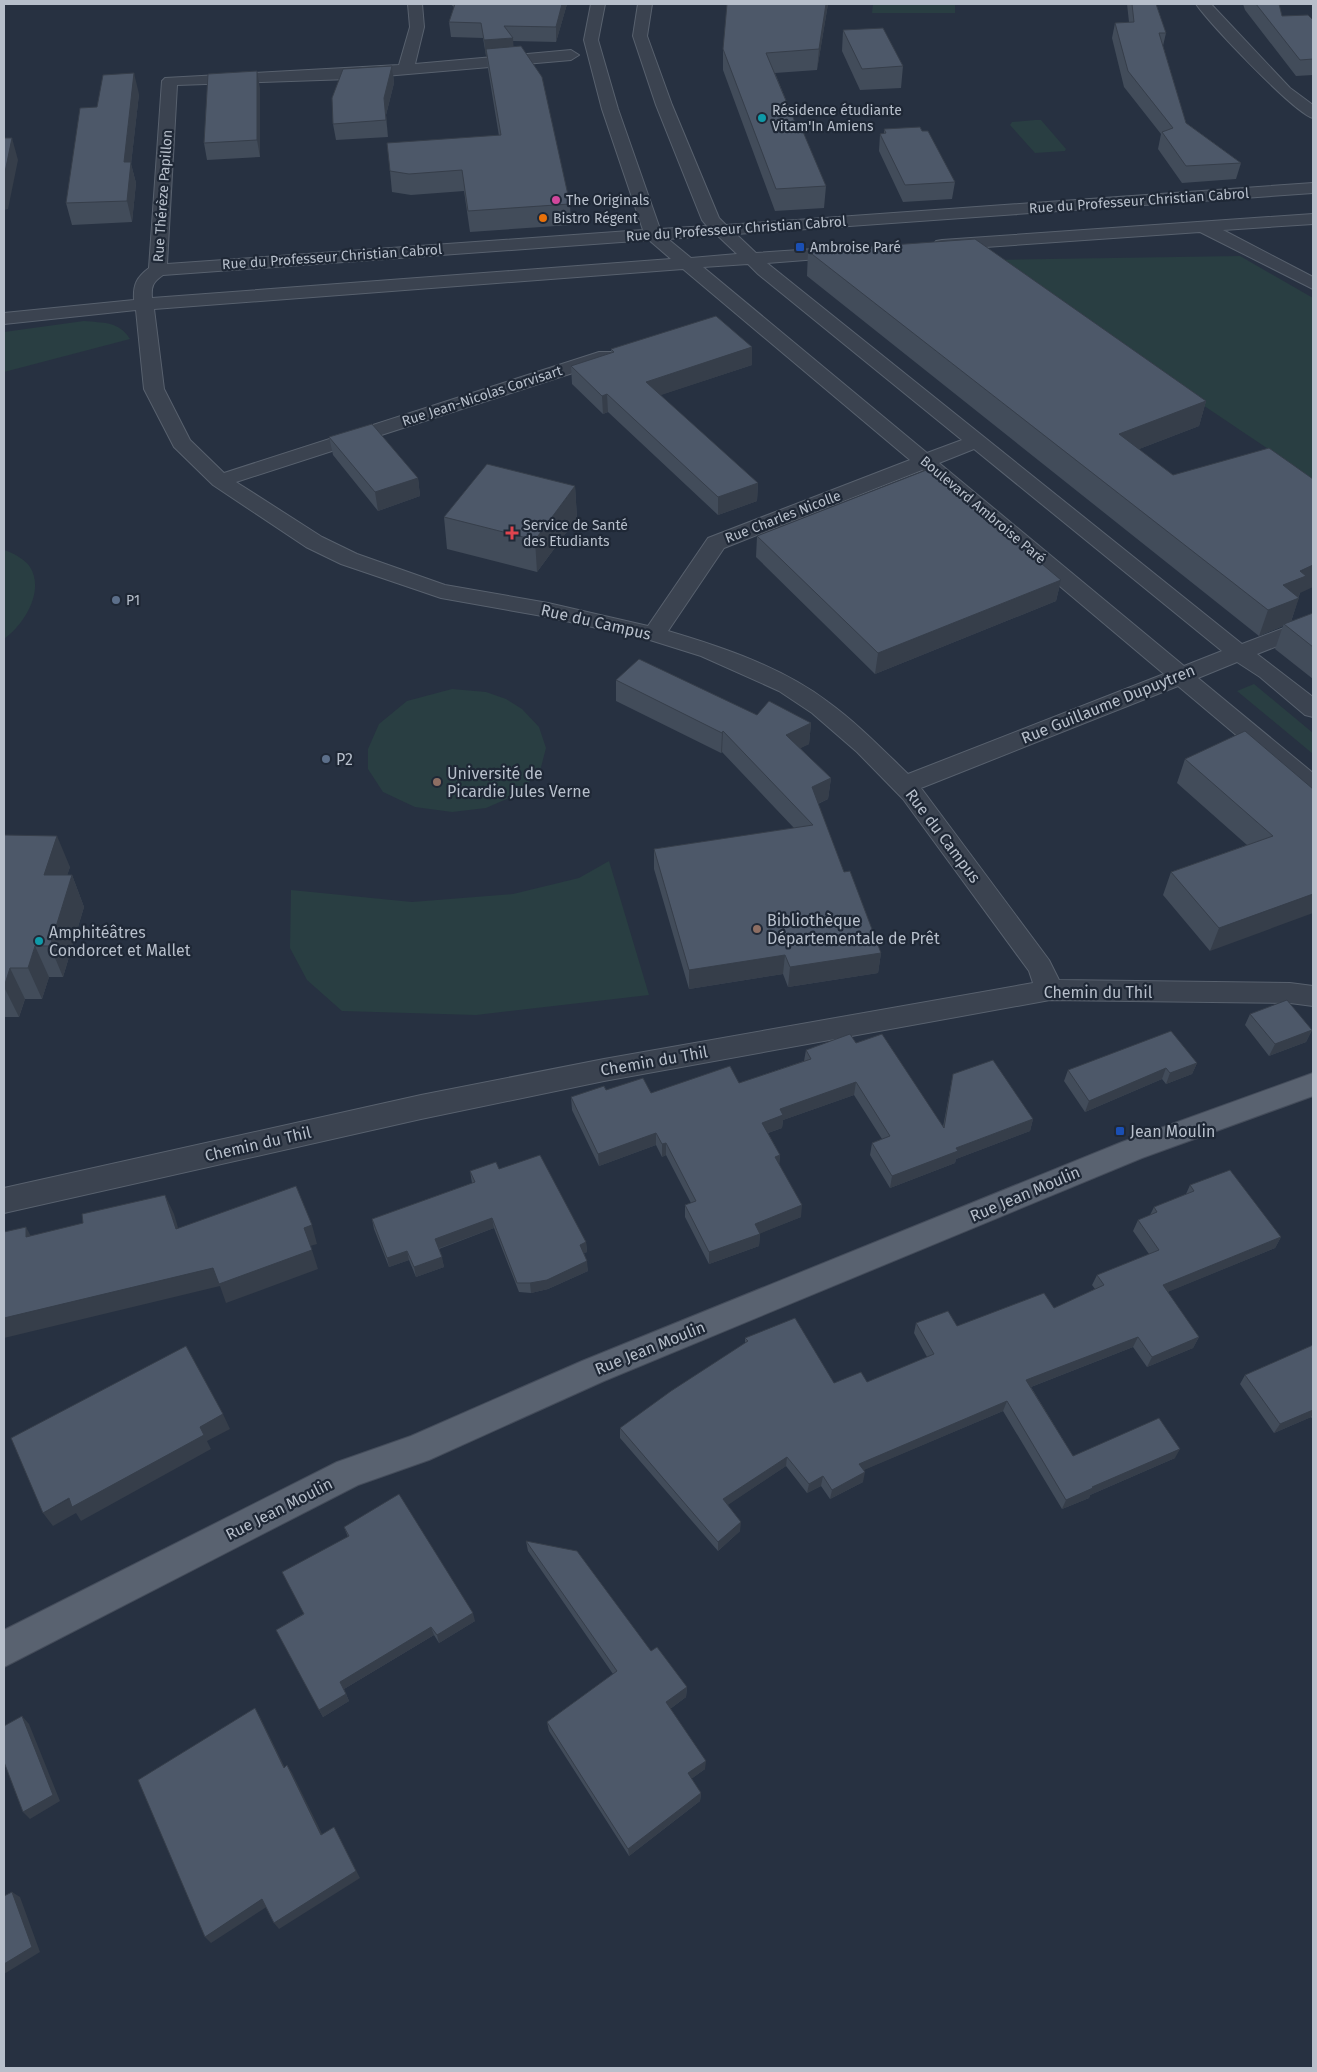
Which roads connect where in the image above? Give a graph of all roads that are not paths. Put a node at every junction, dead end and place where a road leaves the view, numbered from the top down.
1 (415, 4) edge
2 (598, 4) edge
3 (645, 4) edge
4 (1203, 4) edge
5 (571, 55) dead end
6 (406, 68) junction
7 (1313, 113) edge
8 (1313, 188) edge
9 (1164, 200) junction
10 (1313, 218) edge
11 (1202, 226) junction
12 (722, 229) junction
13 (653, 235) junction
14 (923, 246) edge
15 (860, 251) edge
16 (750, 258) junction
17 (687, 263) junction
18 (158, 270) junction
19 (1313, 284) edge
20 (144, 303) junction
21 (745, 311) junction
22 (4, 319) edge
23 (721, 319) edge
24 (626, 350) edge
25 (977, 442) junction
26 (925, 462) junction
27 (220, 481) junction
28 (1313, 624) edge
29 (654, 634) junction
30 (1239, 653) junction
31 (1180, 675) junction
32 (1313, 709) edge
33 (904, 785) junction
34 (1313, 786) edge
35 (1050, 990) junction
36 (1313, 996) edge
37 (1313, 1084) edge
38 (4, 1202) edge
39 (4, 1650) edge

1 - 6 street
2 - 13 street
3 - 12 street
4 - 7 street
5 - 6 street
6 - 18 street, Rue Thérèze Papillon
8 - 9 street, Rue du Professeur Christian Cabrol
9 - 11 street
9 - 12 street, Rue du Professeur Christian Cabrol
10 - 11 street
11 - 14 street
11 - 19 street
12 - 13 street, Rue du Professeur Christian Cabrol
12 - 16 street
13 - 17 street, Boulevard Ambroise Paré
13 - 18 street, Rue du Professeur Christian Cabrol
15 - 16 street
16 - 17 street
16 - 25 street
17 - 20 street
17 - 21 street, Boulevard Ambroise Paré
18 - 20 street, Rue Thérèze Papillon
20 - 22 street
20 - 27 street, Rue du Campus
21 - 23 street
21 - 26 street, Boulevard Ambroise Paré
24 - 27 street, Rue Jean-Nicolas Corvisart
25 - 26 street, Rue Charles Nicolle
25 - 30 street
26 - 29 street, Rue Charles Nicolle
26 - 31 street, Boulevard Ambroise Paré
27 - 29 street, Rue du Campus
28 - 30 street, Rue Guillaume Dupuytren
29 - 33 street, Rue du Campus
30 - 31 street, Rue Guillaume Dupuytren
30 - 32 street
31 - 33 street, Rue Guillaume Dupuytren
31 - 34 street, Boulevard Ambroise Paré
33 - 35 street, Rue du Campus
35 - 36 street, Chemin du Thil
35 - 38 street, Chemin du Thil
37 - 39 main road, Rue Jean Moulin

